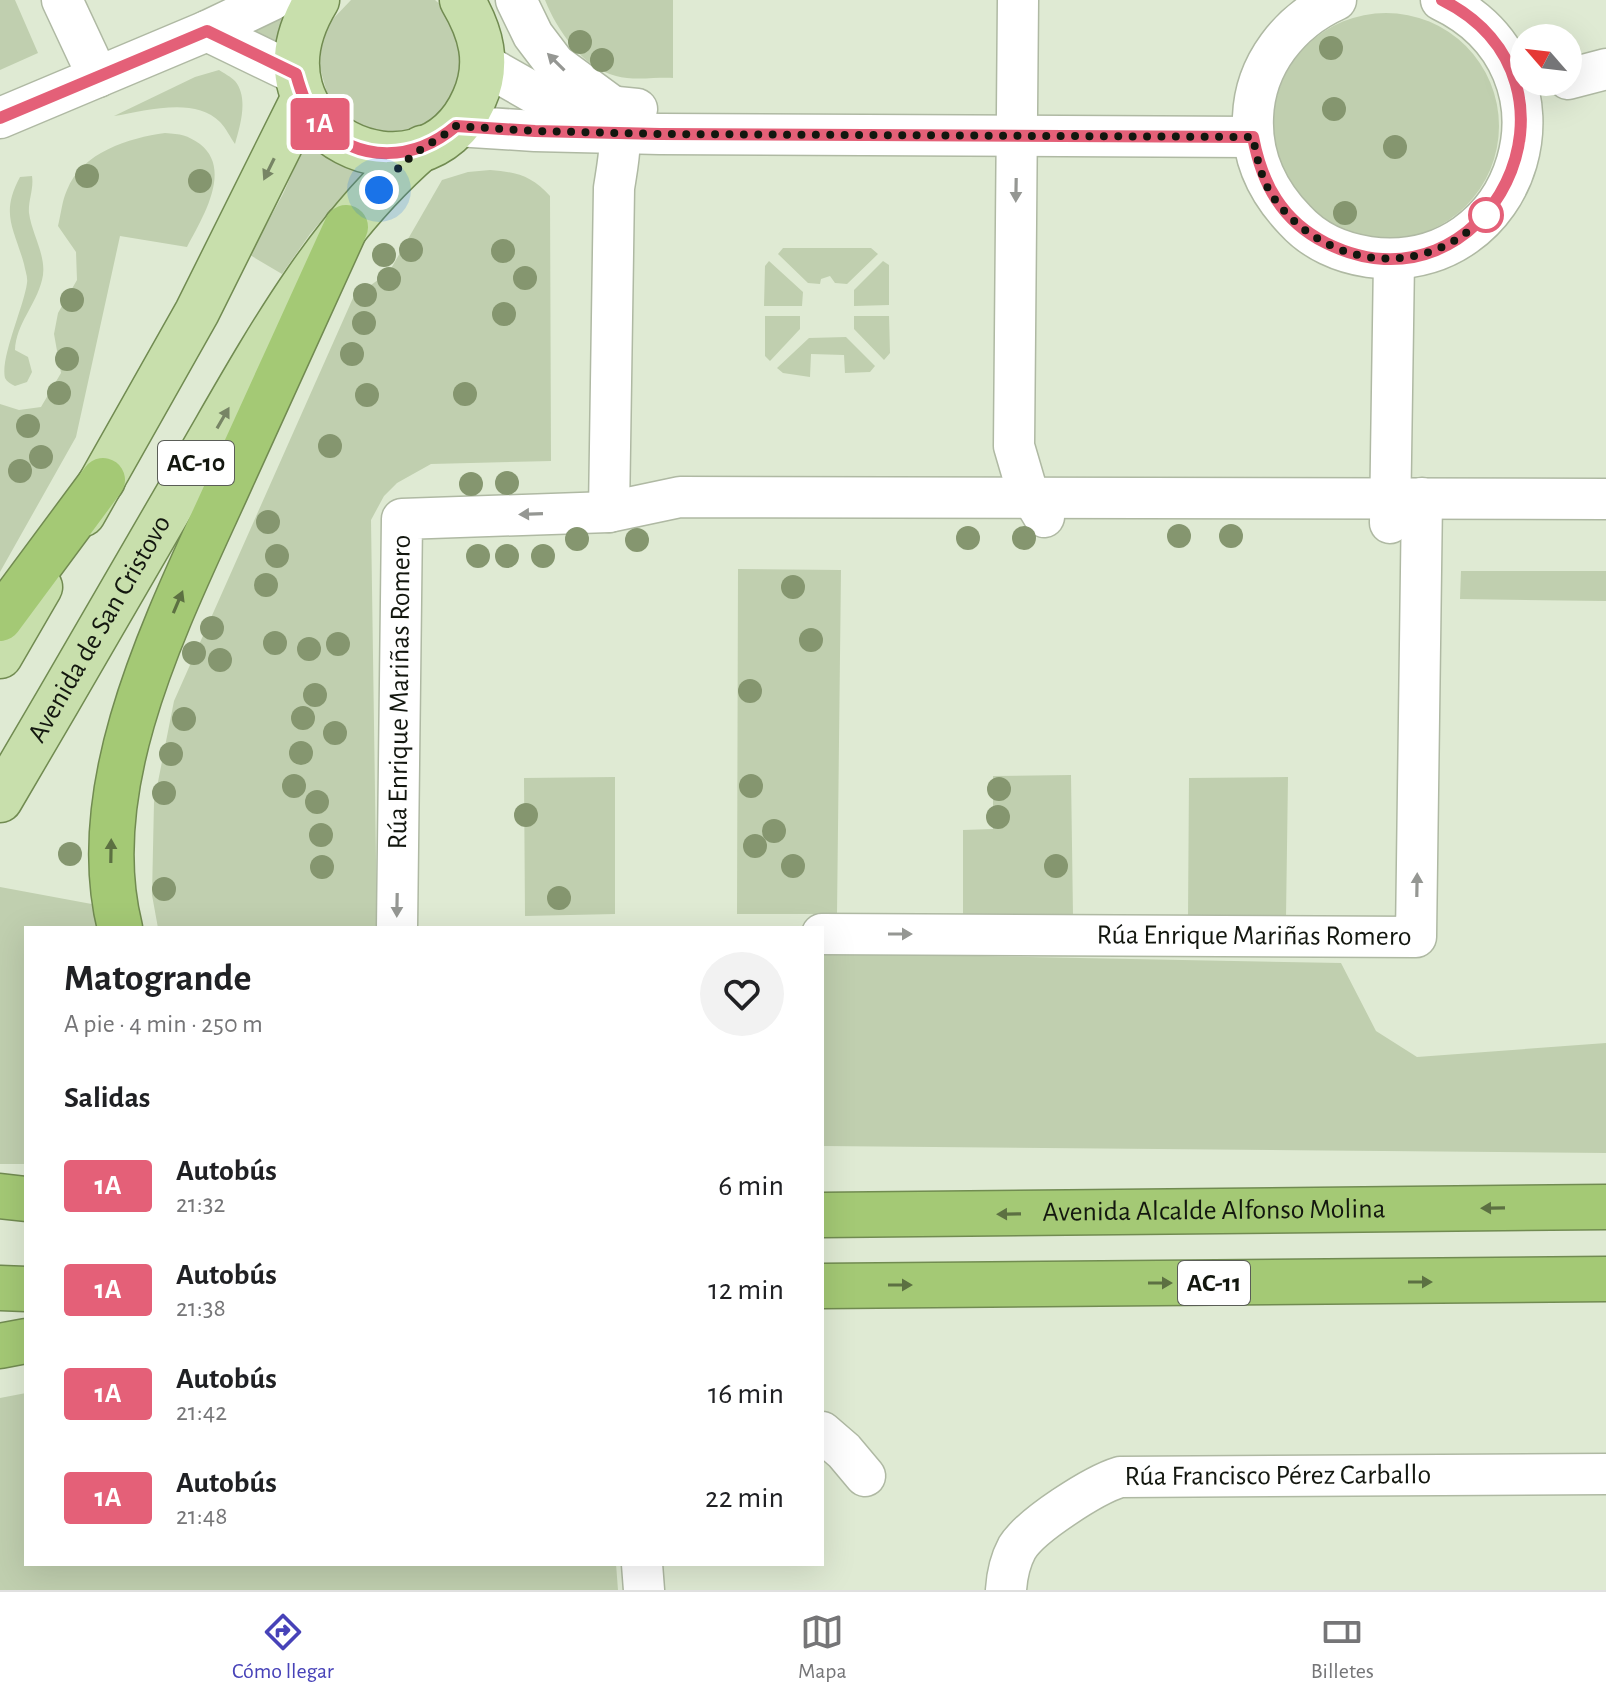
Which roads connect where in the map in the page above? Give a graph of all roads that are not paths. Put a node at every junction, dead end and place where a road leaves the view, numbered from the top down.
1 (62, 0) edge
2 (241, 0) edge
3 (272, 0) edge
4 (317, 0) edge
5 (516, 0) edge
6 (1018, 0) edge
7 (1336, 0) edge
8 (1441, 0) edge
9 (477, 23) edge
10 (207, 31) junction
11 (1510, 66) edge
12 (1606, 69) edge
13 (1582, 75) edge
14 (98, 77) junction
15 (300, 86) junction
16 (1536, 96) edge
17 (0, 118) edge
18 (1017, 124) junction
19 (632, 125) junction
20 (1253, 125) junction
21 (535, 131) junction
22 (439, 137) junction
23 (614, 188) junction
24 (346, 227) junction
25 (1394, 260) junction
26 (609, 440) junction
27 (1014, 446) junction
28 (103, 480) junction
29 (680, 497) junction
30 (961, 498) junction
31 (1606, 499) edge
32 (1040, 510) junction
33 (1406, 511) junction
34 (609, 512) junction
35 (1606, 523) edge
36 (0, 619) edge
37 (0, 656) edge
38 (0, 800) edge
39 (119, 926) edge
40 (397, 926) edge
41 (824, 934) edge
42 (0, 1196) edge
43 (24, 1199) edge
44 (1594, 1205) edge
45 (824, 1215) edge
46 (0, 1216) edge
47 (24, 1216) edge
48 (1548, 1279) junction
49 (1606, 1279) edge
50 (824, 1286) edge
51 (0, 1288) edge
52 (24, 1289) edge
53 (1606, 1299) edge
54 (24, 1341) edge
55 (0, 1346) edge
56 (824, 1434) edge
57 (1606, 1474) edge
58 (865, 1476) dead end
59 (1006, 1590) edge

1 - 14 street
2 - 10 street
3 - 10 street
4 - 15 main road, AC-10
19 -> 5 street
6 - 18 street
7 - 20 street
8 - 11 street
9 - 19 street
9 - 22 main road, AC-10
10 - 14 street
10 - 15 street
12 - 13 street
14 - 17 street
15 - 22 main road
15 -> 28 main road, AC-10
16 - 25 street
18 - 19 street
18 - 19 street
18 - 20 street
18 -> 27 street
19 - 21 street
19 - 23 street
20 - 25 street
21 - 22 street
21 - 23 street
22 - 24 main road, Avenida de San Cristovo / AC-10
23 - 26 street
38 -> 24 main road, Avenida de San Cristovo / AC-10
39 -> 24 highway
25 - 33 street
26 - 29 street
26 - 34 street
27 - 30 street
27 - 32 street
28 - 36 highway
28 - 37 main road, AC-10
29 - 30 street, Rúa Enrique Mariñas Romero
29 - 34 street, Rúa Enrique Mariñas Romero
30 - 32 street, Rúa Enrique Mariñas Romero
31 - 33 street, Rúa Enrique Mariñas Romero
32 - 33 street, Rúa Enrique Mariñas Romero
32 - 34 street, Rúa Enrique Mariñas Romero
33 - 35 street, Rúa Enrique Mariñas Romero
41 -> 33 street, Rúa Enrique Mariñas Romero
34 -> 40 street, Rúa Enrique Mariñas Romero
42 - 43 highway
44 -> 45 highway, Avenida Alcalde Alfonso Molina
46 - 47 highway
48 - 49 highway, AC-11
50 -> 48 highway, AC-11
48 - 53 highway
51 - 52 highway
54 - 55 highway
56 - 58 street
57 - 59 street, Rúa Francisco Pérez Carballo

